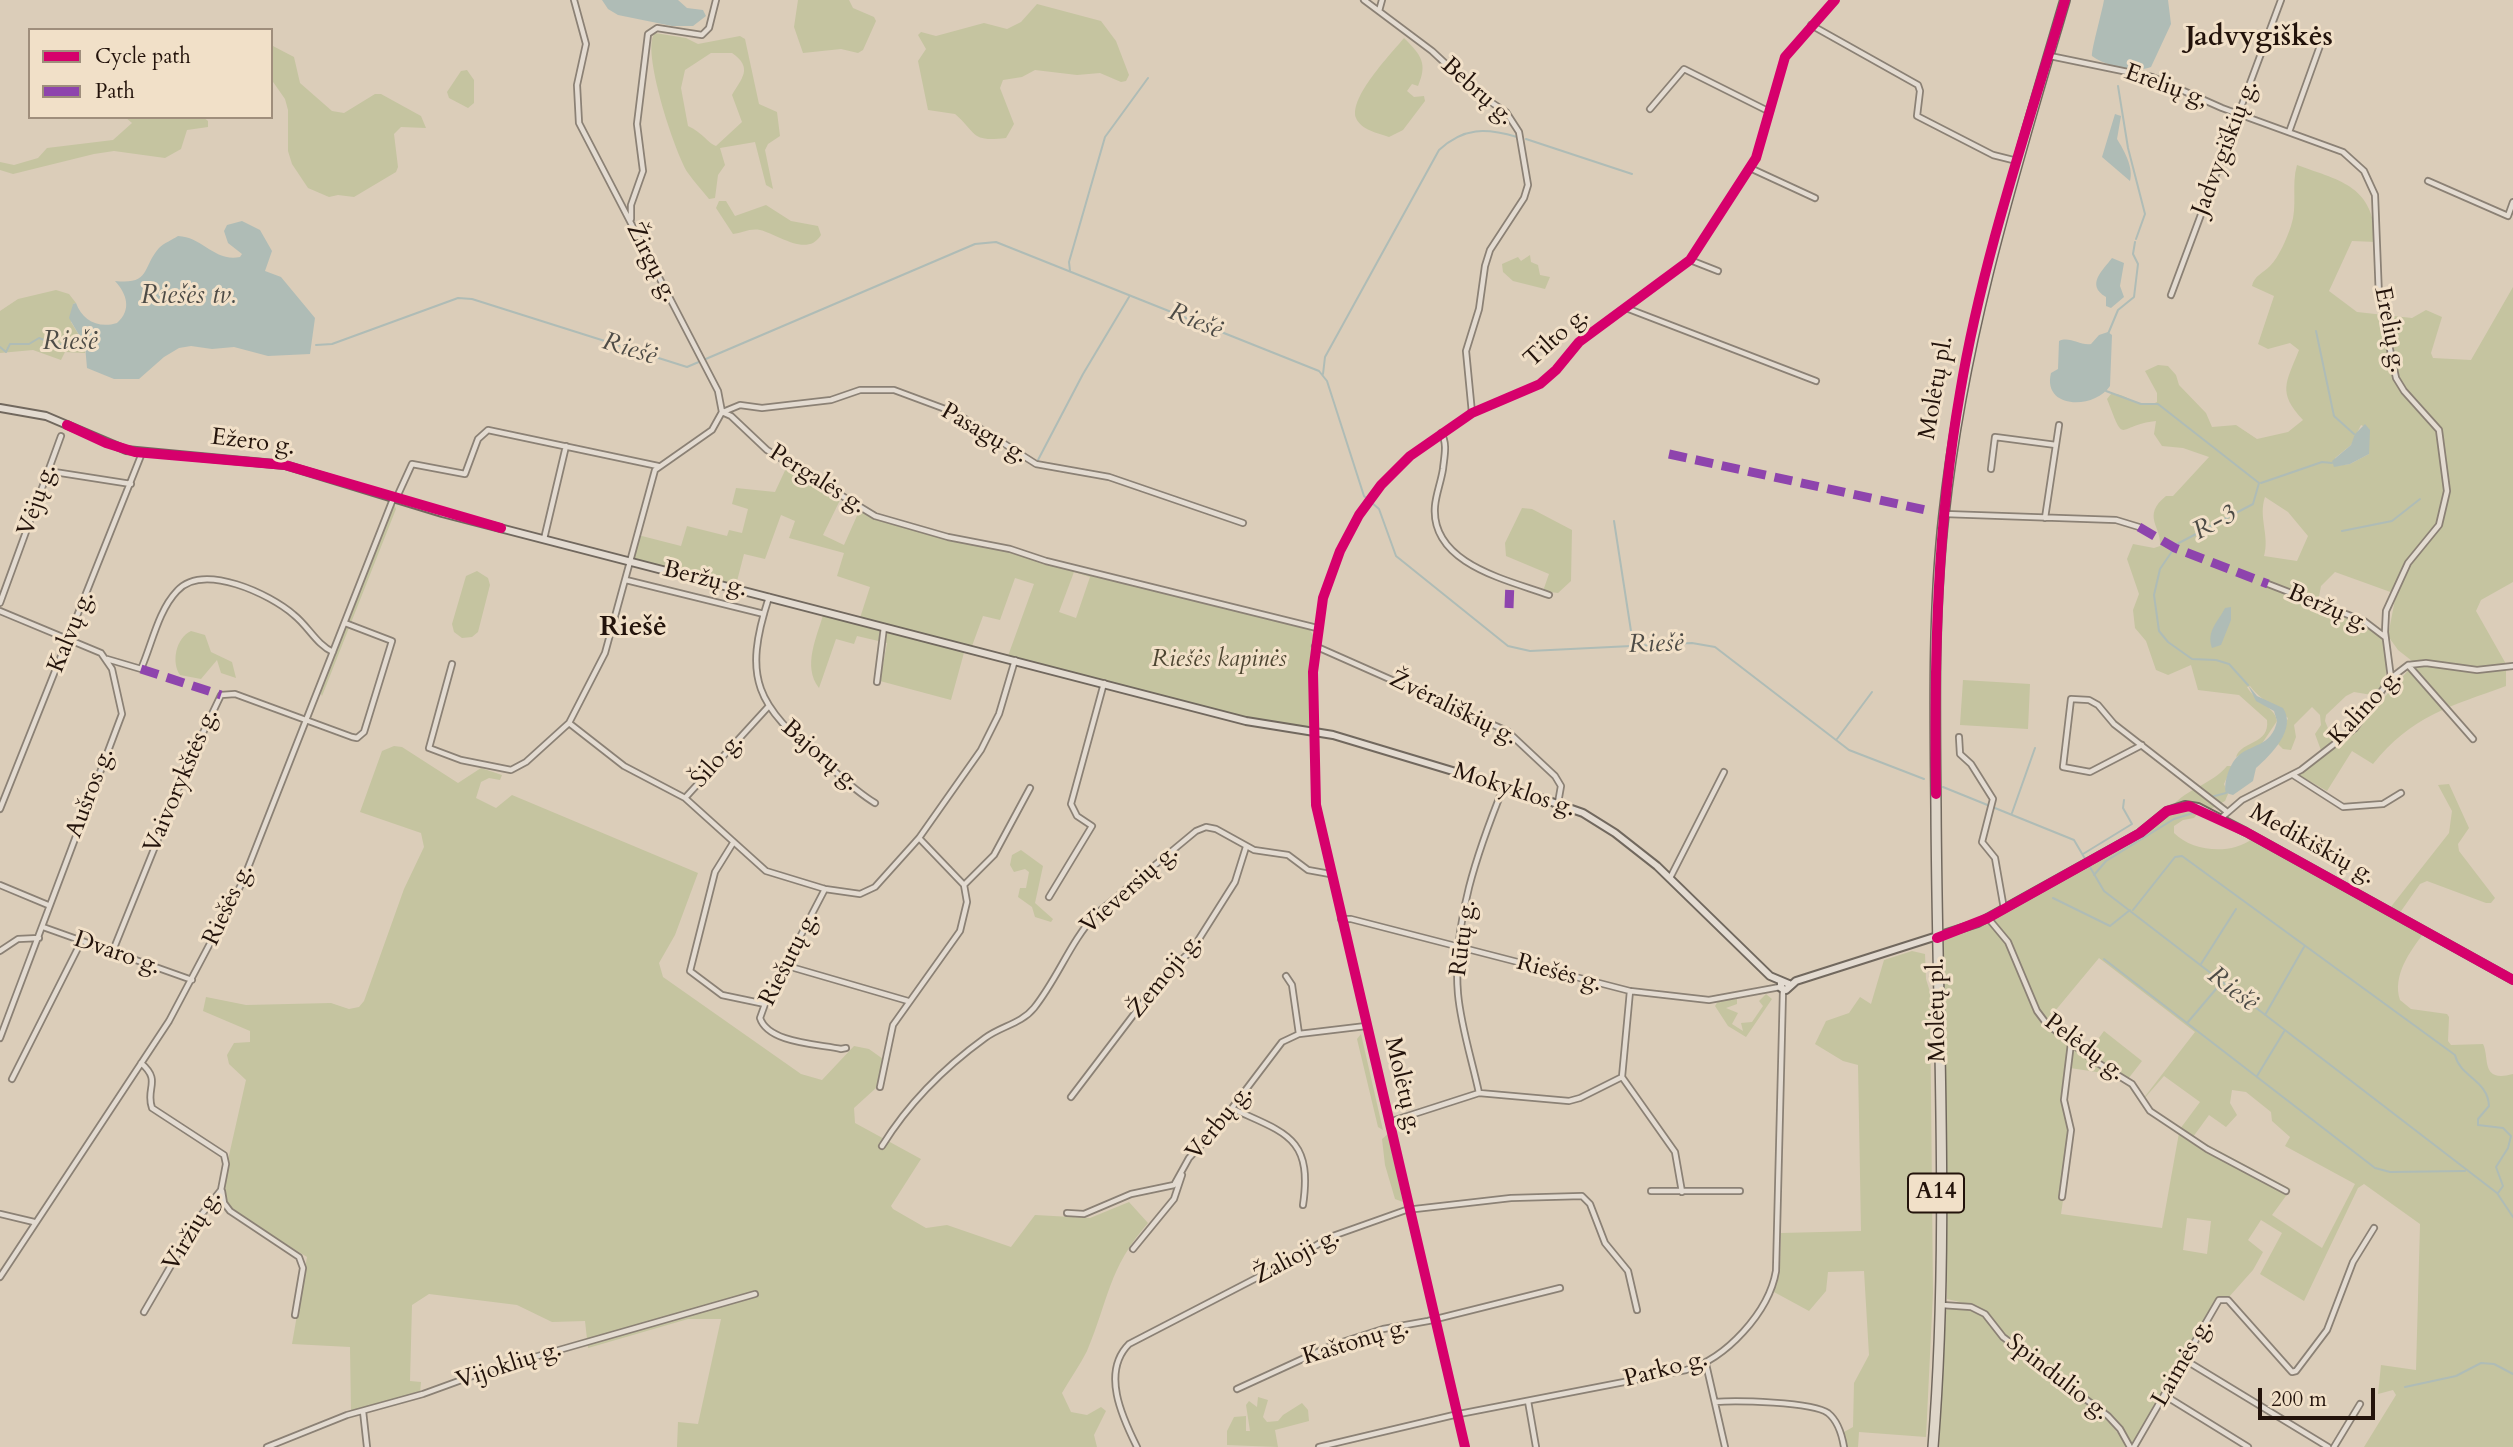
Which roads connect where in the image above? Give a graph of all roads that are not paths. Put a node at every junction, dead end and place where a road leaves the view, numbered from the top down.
1 (574, 0) edge
2 (716, 0) edge
3 (1364, 0) edge
4 (1382, 0) edge
5 (1835, 0) edge
6 (2059, 0) edge
7 (2065, 0) edge
8 (2281, 0) edge
9 (1379, 11) junction
10 (1811, 25) junction
11 (2321, 43) dead end
12 (2049, 55) junction
13 (1650, 109) dead end
14 (1770, 112) junction
15 (2241, 114) junction
16 (2289, 132) junction
17 (2012, 160) junction
18 (1750, 168) junction
19 (2428, 181) dead end
20 (1815, 198) dead end
21 (2513, 201) edge
22 (631, 220) junction
23 (1690, 260) junction
24 (1718, 271) dead end
25 (2171, 296) dead end
26 (1625, 307) junction
27 (1816, 381) dead end
28 (0, 408) edge
29 (722, 412) junction
30 (1472, 413) junction
31 (2059, 425) dead end
32 (1441, 433) junction
33 (61, 436) dead end
34 (2056, 445) junction
35 (566, 446) junction
36 (142, 453) junction
37 (659, 466) junction
38 (1991, 469) dead end
39 (48, 471) junction
40 (131, 484) junction
41 (394, 499) junction
42 (1944, 514) junction
43 (2045, 518) junction
44 (1243, 523) dead end
45 (2139, 527) dead end
46 (544, 539) junction
47 (630, 560) junction
48 (626, 580) junction
49 (2268, 584) dead end
50 (1549, 595) dead end
51 (769, 596) junction
52 (0, 603) edge
53 (0, 611) edge
54 (764, 614) junction
55 (345, 623) junction
56 (884, 626) junction
57 (1317, 628) junction
58 (2386, 638) junction
59 (69, 639) junction
60 (1315, 646) junction
61 (333, 652) junction
62 (107, 660) junction
63 (1015, 660) junction
64 (452, 664) dead end
65 (2408, 665) junction
66 (2513, 666) edge
67 (2391, 678) junction
68 (877, 682) dead end
69 (1104, 682) junction
70 (768, 707) junction
71 (307, 720) junction
72 (569, 723) junction
73 (1315, 733) junction
74 (1959, 737) dead end
75 (2473, 739) dead end
76 (2142, 745) junction
77 (1724, 772) dead end
78 (2293, 775) junction
79 (1504, 786) junction
80 (1030, 789) dead end
81 (2401, 793) dead end
82 (685, 797) junction
83 (875, 803) dead end
84 (1558, 803) junction
85 (0, 809) edge
86 (2225, 811) junction
87 (2220, 818) junction
88 (919, 838) junction
89 (733, 843) junction
90 (1246, 847) junction
91 (1330, 874) junction
92 (1670, 878) junction
93 (0, 885) edge
94 (964, 885) junction
95 (825, 889) junction
96 (1049, 897) dead end
97 (48, 905) junction
98 (2004, 909) junction
99 (1988, 918) junction
100 (1341, 919) junction
101 (43, 927) junction
102 (39, 938) junction
103 (1935, 939) junction
104 (81, 942) junction
105 (1460, 947) junction
106 (0, 951) edge
107 (112, 953) junction
108 (784, 965) junction
109 (1286, 976) dead end
110 (192, 980) junction
111 (2513, 980) edge
112 (1783, 986) junction
113 (1630, 991) junction
114 (908, 1001) junction
115 (765, 1004) junction
116 (1366, 1026) junction
117 (1299, 1034) junction
118 (0, 1038) edge
119 (2071, 1042) junction
120 (846, 1048) dead end
121 (141, 1063) junction
122 (1622, 1077) junction
123 (12, 1079) dead end
124 (880, 1087) dead end
125 (1479, 1093) junction
126 (1070, 1097) dead end
127 (1233, 1109) junction
128 (1389, 1122) junction
129 (883, 1146) dead end
130 (1182, 1170) junction
131 (222, 1190) junction
132 (1651, 1191) dead end
133 (1740, 1191) dead end
134 (2286, 1191) dead end
135 (1682, 1192) junction
136 (2062, 1197) dead end
137 (1303, 1205) dead end
138 (1409, 1210) junction
139 (1067, 1213) dead end
140 (0, 1214) edge
141 (34, 1222) junction
142 (2374, 1228) dead end
143 (1133, 1249) dead end
144 (0, 1277) edge
145 (1560, 1288) dead end
146 (755, 1294) dead end
147 (1941, 1305) junction
148 (1637, 1310) dead end
149 (144, 1312) dead end
150 (295, 1315) dead end
151 (1435, 1318) junction
152 (2185, 1360) junction
153 (1706, 1364) junction
154 (1237, 1389) dead end
155 (2164, 1395) junction
156 (1528, 1401) junction
157 (1715, 1402) junction
158 (2360, 1404) dead end
159 (363, 1410) junction
160 (1457, 1415) junction
161 (267, 1447) edge
162 (367, 1447) edge
163 (1137, 1447) edge
164 (1319, 1447) edge
165 (1465, 1447) edge
166 (1536, 1447) edge
167 (1725, 1447) edge
168 (1844, 1447) edge
169 (1928, 1447) edge
170 (1933, 1447) edge
171 (2132, 1447) edge
172 (2248, 1447) edge
173 (2329, 1447) edge
174 (2334, 1447) edge

1 - 22 street, Žirgų g.
2 - 22 street
3 - 9 street, Bebrų g.
4 - 9 street
5 - 10 street, Tilto g.
6 - 17 highway, Molėtų pl. / A14
7 - 12 highway, Molėtų pl. / A14
8 - 15 street, Jadvygiškių g.
9 - 30 street, Bebrų g.
10 - 14 street, Tilto g.
10 - 17 street
11 - 16 street
12 - 15 street, Erelių g,
12 - 42 highway, Molėtų pl. / A14
13 - 14 street
14 - 18 street, Tilto g.
15 - 16 street, Erelių g.
15 - 25 street, Jadvygiškių g.
16 - 58 street, Erelių g.
17 - 103 highway, Molėtų pl. / A14
18 - 20 street
18 - 23 street, Tilto g.
19 - 21 street
22 - 29 street, Žirgų g.
23 - 24 street
23 - 26 street, Tilto g.
26 - 27 street
26 - 30 street, Tilto g.
28 - 36 main road, Ežero g.
29 - 37 street
29 - 44 street, Pasagų g.
29 - 57 street, Pergalės g.
30 - 32 street, Tilto g.
31 - 34 street
32 - 50 street
32 - 57 street, Tilto g.
33 - 39 street, Vėjų g.
34 - 38 street
34 - 43 street
35 - 37 street
35 - 41 street
35 - 46 street
36 - 40 street, Kalvų g.
36 - 41 main road, Ežero g.
37 - 47 street
39 - 40 street
39 - 52 street, Vėjų g.
40 - 59 street, Kalvų g.
41 - 46 main road, Beržų g.
41 - 55 street, Riešės g.
42 - 43 street
42 - 103 highway, Molėtų pl. / A14
43 - 45 street
46 - 47 main road, Beržų g.
47 - 48 street
47 - 51 main road, Beržų g.
48 - 54 street
48 - 72 street
49 - 58 street, Beržų g.
51 - 54 street
51 - 56 main road, Beržų g.
53 - 59 street
54 - 70 street
55 - 61 street, Riešės g.
55 - 71 street
56 - 63 main road, Beržų g.
56 - 68 street
57 - 60 street, Tilto g.
58 - 67 street, Erelių g.
59 - 62 street
59 - 85 street, Kalvų g.
60 - 73 street, Tilto g.
60 - 84 street, Žvėrališkių g.
61 - 62 street
61 - 71 street, Riešės g.
62 - 97 street, Aušros g.
63 - 69 main road, Beržų g.
63 - 88 street
64 - 72 street
65 - 66 street
65 - 67 street, Kalino g.
65 - 75 street
67 - 78 street, Kalino g.
69 - 73 main road, Mokyklos g.
69 - 96 street
70 - 82 street, Šilo g.
70 - 83 street, Bajorų g.
71 - 107 street, Vaivorykštės g.
71 - 110 street, Riešės g.
72 - 82 street, Šilo g.
73 - 79 main road, Mokyklos g.
73 - 91 street, Molėtų g.
74 - 98 street
76 - 76 street
76 - 86 street
77 - 92 street
78 - 81 street
78 - 86 street, Kalino g.
79 - 84 main road, Mokyklos g.
79 - 105 street, Rūtų g.
80 - 94 street
82 - 89 street
84 - 92 main road, Mokyklos g.
86 - 87 street, Kalino g.
87 - 98 main road, Medikiškių g.
87 - 111 main road, Medikiškių g.
88 - 94 street
88 - 95 street
89 - 95 street
89 - 115 street
90 - 91 street, Vieversių g.
90 - 126 street, Žemoji g.
90 - 129 street, Vieversių g.
91 - 100 street, Molėtų g.
92 - 112 main road, Mokyklos g.
93 - 97 street
94 - 114 street
95 - 108 street, Riešutų g.
97 - 101 street, Aušros g.
98 - 99 main road, Medikiškių g.
99 - 103 main road, Medikiškių g.
99 - 119 street, Pelėdų g.
100 - 105 street, Riešės g.
100 - 116 street, Molėtų g.
101 - 102 street, Aušros g.
101 - 104 street, Dvaro g.
102 - 106 street, Dvaro g.
102 - 118 street, Aušros g.
103 - 112 main road, Medikiškių g.
103 - 147 highway, Molėtų pl. / A14
103 - 169 highway, Molėtų pl. / A14
104 - 107 street, Dvaro g.
104 - 123 street
105 - 113 street, Riešės g.
105 - 125 street, Rūtų g.
107 - 110 street, Dvaro g.
108 - 114 street
108 - 115 street, Riešutų g.
109 - 117 street
110 - 121 street, Riešės g.
112 - 113 street, Riešės g.
112 - 153 street, Parko g.
113 - 122 street
114 - 124 street
115 - 120 street, Riešutų g.
116 - 117 street
116 - 128 street, Molėtų g.
117 - 127 street, Verbų g.
119 - 134 street, Pelėdų g.
119 - 136 street
121 - 131 street, Viržių g.
121 - 141 street, Riešės g.
122 - 125 street
122 - 135 street
125 - 128 street
127 - 130 street, Verbų g.
127 - 137 street
128 - 138 street, Molėtų g.
130 - 139 street, Verbų g.
130 - 143 street
131 - 149 street, Viržių g.
131 - 150 street
132 - 135 street
133 - 135 street
138 - 148 street, Žalioji g.
138 - 151 street, Molėtų g.
138 - 163 street, Žalioji g.
140 - 141 street
141 - 144 street, Riešės g.
142 - 152 street, Laimės g.
145 - 151 street, Kaštonų g.
146 - 159 street, Vijoklių g.
147 - 170 highway, Molėtų pl. / A14
147 - 171 street, Spindulio g.
151 - 154 street, Kaštonų g.
151 - 160 street, Molėtų g.
152 - 155 street, Laimės g.
152 - 173 street
153 - 156 street, Parko g.
153 - 157 street
155 - 171 street, Laimės g.
155 - 172 street
156 - 160 street, Parko g.
156 - 166 street
157 - 167 street
157 - 168 street
158 - 174 street
159 - 161 street, Vijoklių g.
159 - 162 street
160 - 164 street, Parko g.
160 - 165 street, Molėtų g.

